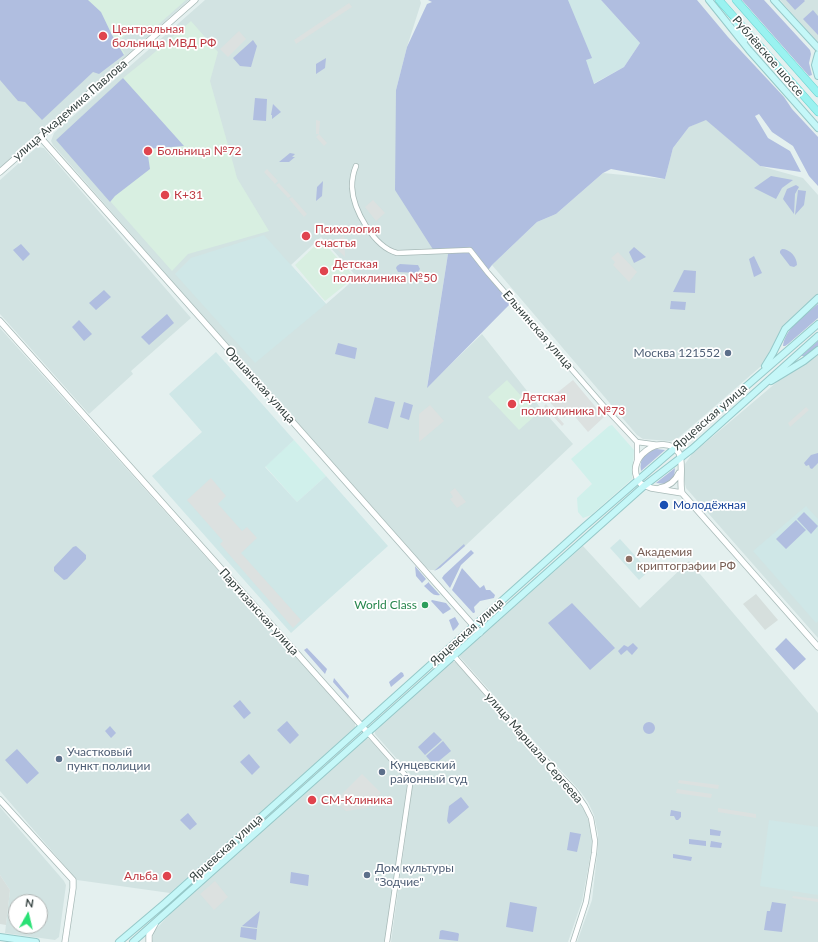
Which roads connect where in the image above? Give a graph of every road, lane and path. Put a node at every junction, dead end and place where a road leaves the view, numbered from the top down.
1 (195, 0) edge
2 (709, 0) edge
3 (719, 0) edge
4 (736, 0) edge
5 (774, 0) edge
6 (732, 15) junction
7 (818, 48) edge
8 (749, 50) junction
9 (818, 54) edge
10 (818, 76) edge
11 (818, 93) edge
12 (818, 112) edge
13 (818, 128) edge
14 (40, 137) junction
15 (356, 166) dead end
16 (0, 172) edge
17 (818, 298) edge
18 (0, 321) edge
19 (818, 324) edge
20 (818, 336) edge
21 (818, 350) edge
22 (754, 380) junction
23 (755, 392) junction
24 (716, 412) junction
25 (723, 420) junction
26 (637, 442) junction
27 (660, 445) junction
28 (674, 448) junction
29 (681, 458) junction
30 (637, 466) junction
31 (681, 469) junction
32 (638, 480) junction
33 (644, 486) junction
34 (658, 488) junction
35 (682, 493) junction
36 (474, 626) junction
37 (480, 633) junction
38 (818, 647) edge
39 (454, 656) junction
40 (362, 726) junction
41 (368, 733) junction
42 (0, 800) edge
43 (155, 922) junction
44 (0, 937) edge
45 (36, 942) edge
46 (65, 942) edge
47 (119, 942) edge
48 (133, 942) edge
49 (149, 942) edge
50 (387, 942) edge
51 (573, 942) edge

1 - 14 street, улица Академика Павлова
2 - 8 main road
3 - 6 main road, Рублёвское шоссе
4 - 11 main road, Рублёвское шоссе
5 - 7 main road
6 - 8 main road
6 - 12 main road, Рублёвское шоссе
8 - 13 main road
9 - 10 main road
14 - 16 street, улица Академика Павлова
14 - 36 street, Оршанская улица
15 - 26 street, Ельнинская улица
17 - 22 main road
18 - 40 street, Партизанская улица
19 - 22 main road, Ярцевская улица
20 - 23 main road, Ярцевская улица
21 - 23 main road
22 - 24 main road, Ярцевская улица
23 - 25 main road, Ярцевская улица
24 - 25 main road
24 - 28 main road, Ярцевская улица
25 - 29 main road, Ярцевская улица
26 - 27 street
26 - 30 street
27 - 28 street
27 - 30 street
28 - 29 street
28 - 32 main road, Ярцевская улица
29 - 31 street
29 - 33 main road, Ярцевская улица
30 - 32 street
31 - 34 street
31 - 35 street
32 - 33 street
32 - 36 main road, Ярцевская улица
33 - 34 street
33 - 37 main road, Ярцевская улица
34 - 35 street
35 - 38 street
36 - 37 street, Оршанская улица
36 - 40 main road, Ярцевская улица
37 - 39 main road, Ярцевская улица
39 - 41 main road, Ярцевская улица
39 - 51 street, улица Маршала Сергеева
40 - 41 street, Партизанская улица
40 - 47 main road, Ярцевская улица
41 - 43 main road, Ярцевская улица
41 - 50 street, Партизанская улица
42 - 46 street
43 - 48 main road, Ярцевская улица
43 - 49 street
44 - 45 main road

